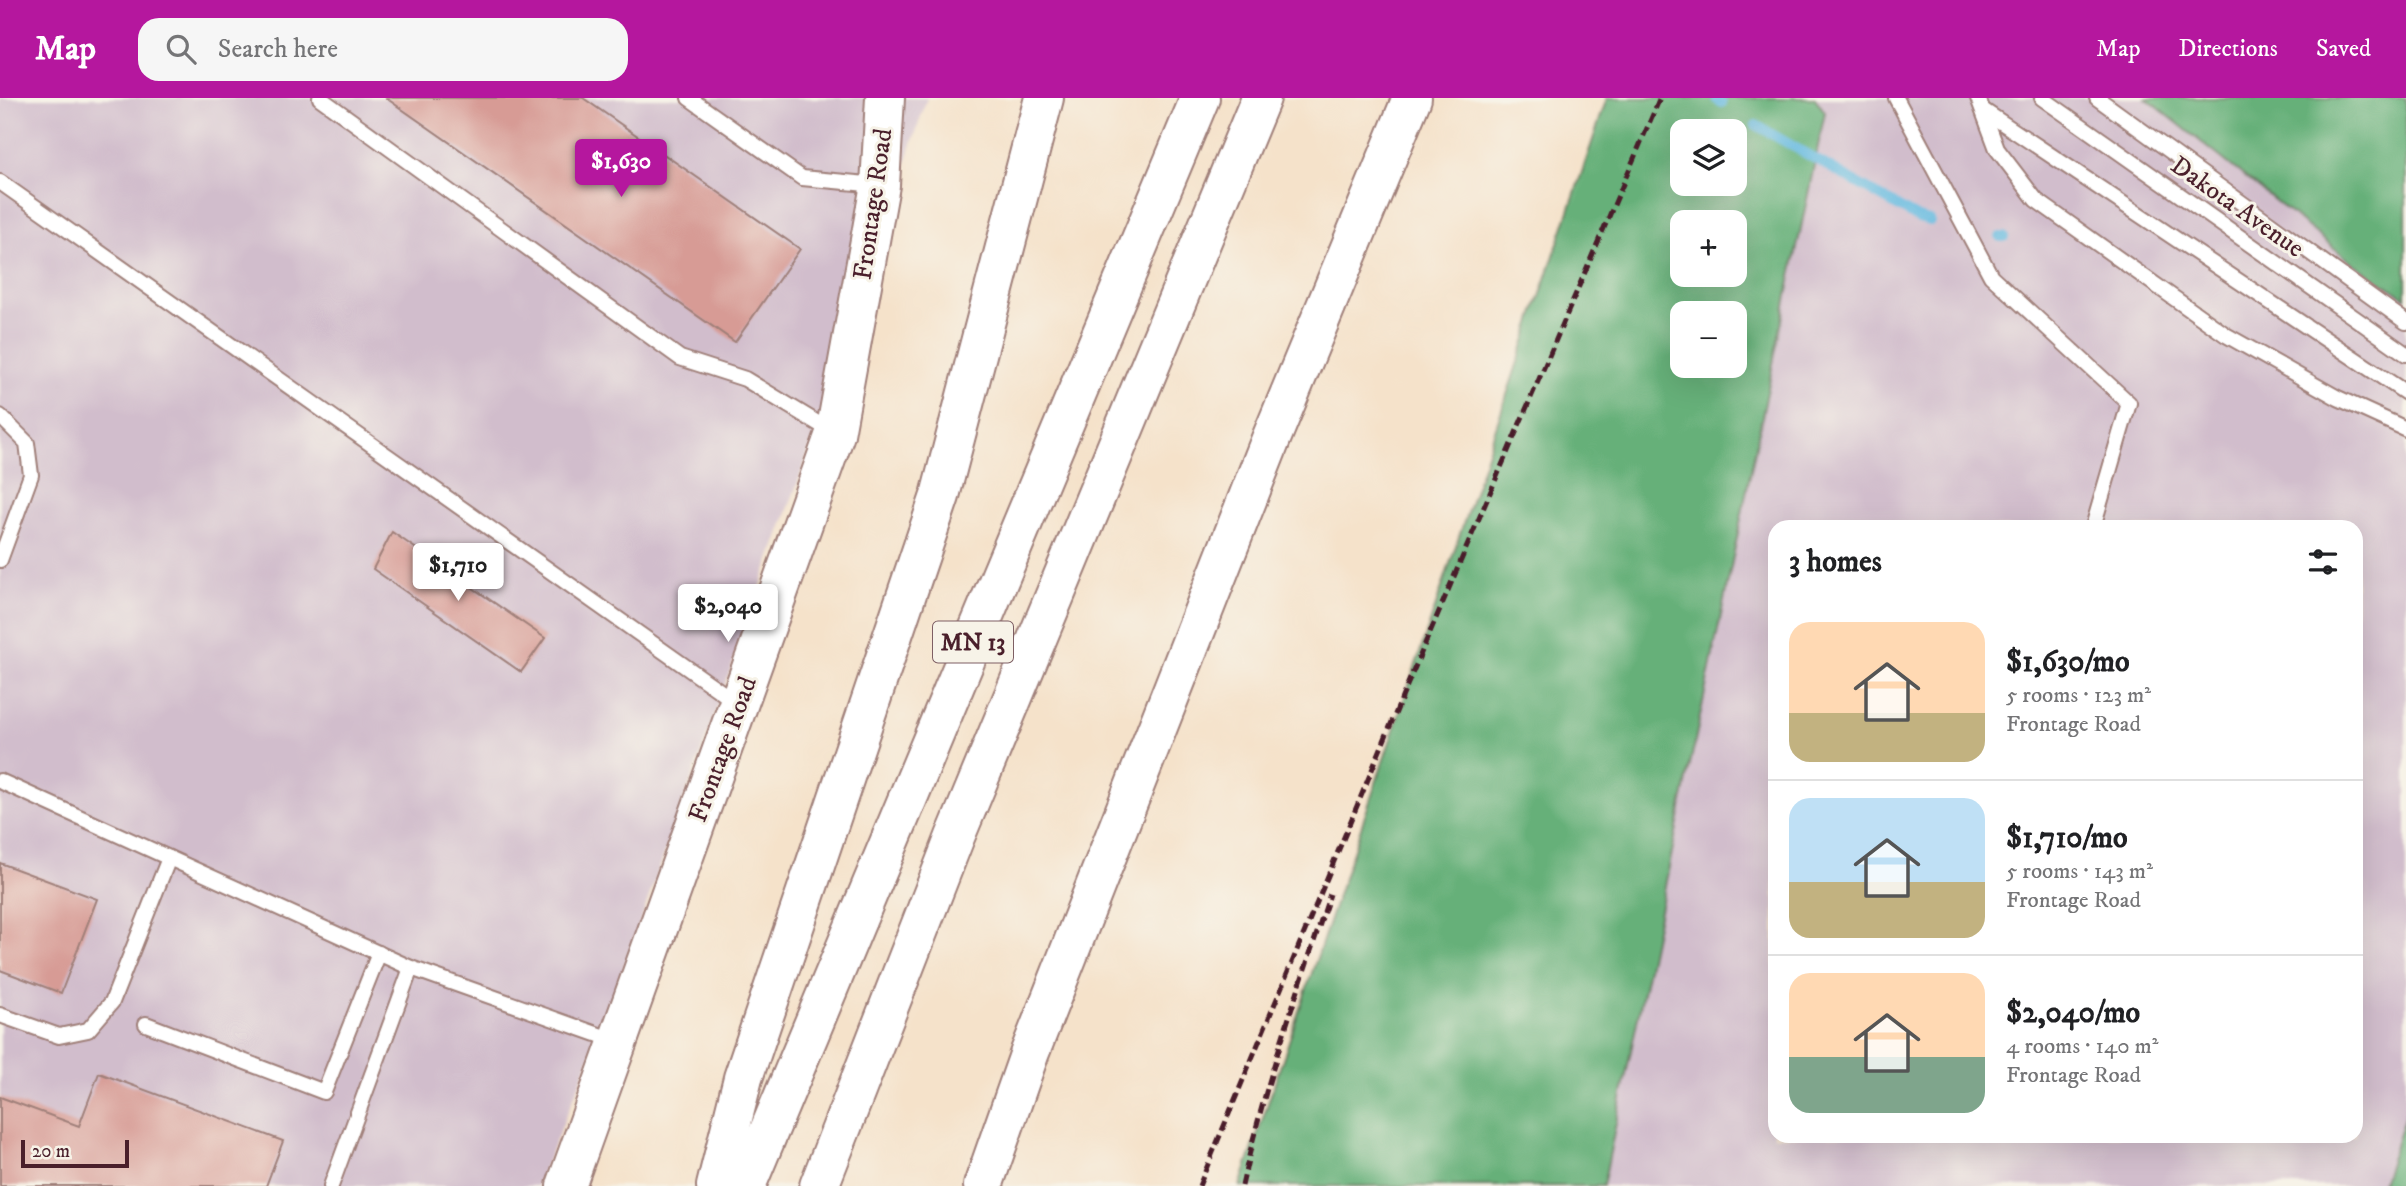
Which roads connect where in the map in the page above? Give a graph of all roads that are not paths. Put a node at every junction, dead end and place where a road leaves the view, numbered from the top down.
1 (320, 98) edge
2 (689, 98) edge
3 (885, 98) edge
4 (1044, 98) edge
5 (1200, 98) edge
6 (1261, 98) edge
7 (1412, 98) edge
8 (1896, 98) edge
9 (2042, 98) edge
10 (2097, 98) edge
11 (1980, 104) edge
12 (0, 182) edge
13 (880, 185) junction
14 (2406, 322) edge
15 (2406, 354) edge
16 (2406, 393) edge
17 (0, 416) edge
18 (2406, 429) edge
19 (835, 434) junction
20 (2095, 520) edge
21 (0, 560) edge
22 (738, 704) junction
23 (0, 781) edge
24 (169, 858) junction
25 (379, 953) junction
26 (411, 968) junction
27 (0, 1015) edge
28 (146, 1024) dead end
29 (618, 1042) junction
30 (331, 1186) edge
31 (566, 1186) edge
32 (716, 1186) edge
33 (746, 1186) edge
34 (819, 1186) edge
35 (983, 1186) edge

1 - 19 lane
2 - 13 lane
3 - 13 main road, Frontage Road
4 - 32 main road
5 - 33 main road, MN 13
6 - 34 main road, MN 13
7 - 35 main road
8 - 20 lane
9 - 15 lane, Dakota Avenue
10 - 14 lane
11 - 16 lane
11 - 18 lane
12 - 22 lane
13 - 19 main road, Frontage Road
17 - 21 lane
19 - 22 main road, Frontage Road
22 - 29 main road, Frontage Road
23 - 24 lane
24 - 25 lane
24 - 27 lane
25 - 26 lane
25 - 28 lane
26 - 29 lane
26 - 30 lane
29 - 31 main road, Frontage Road

